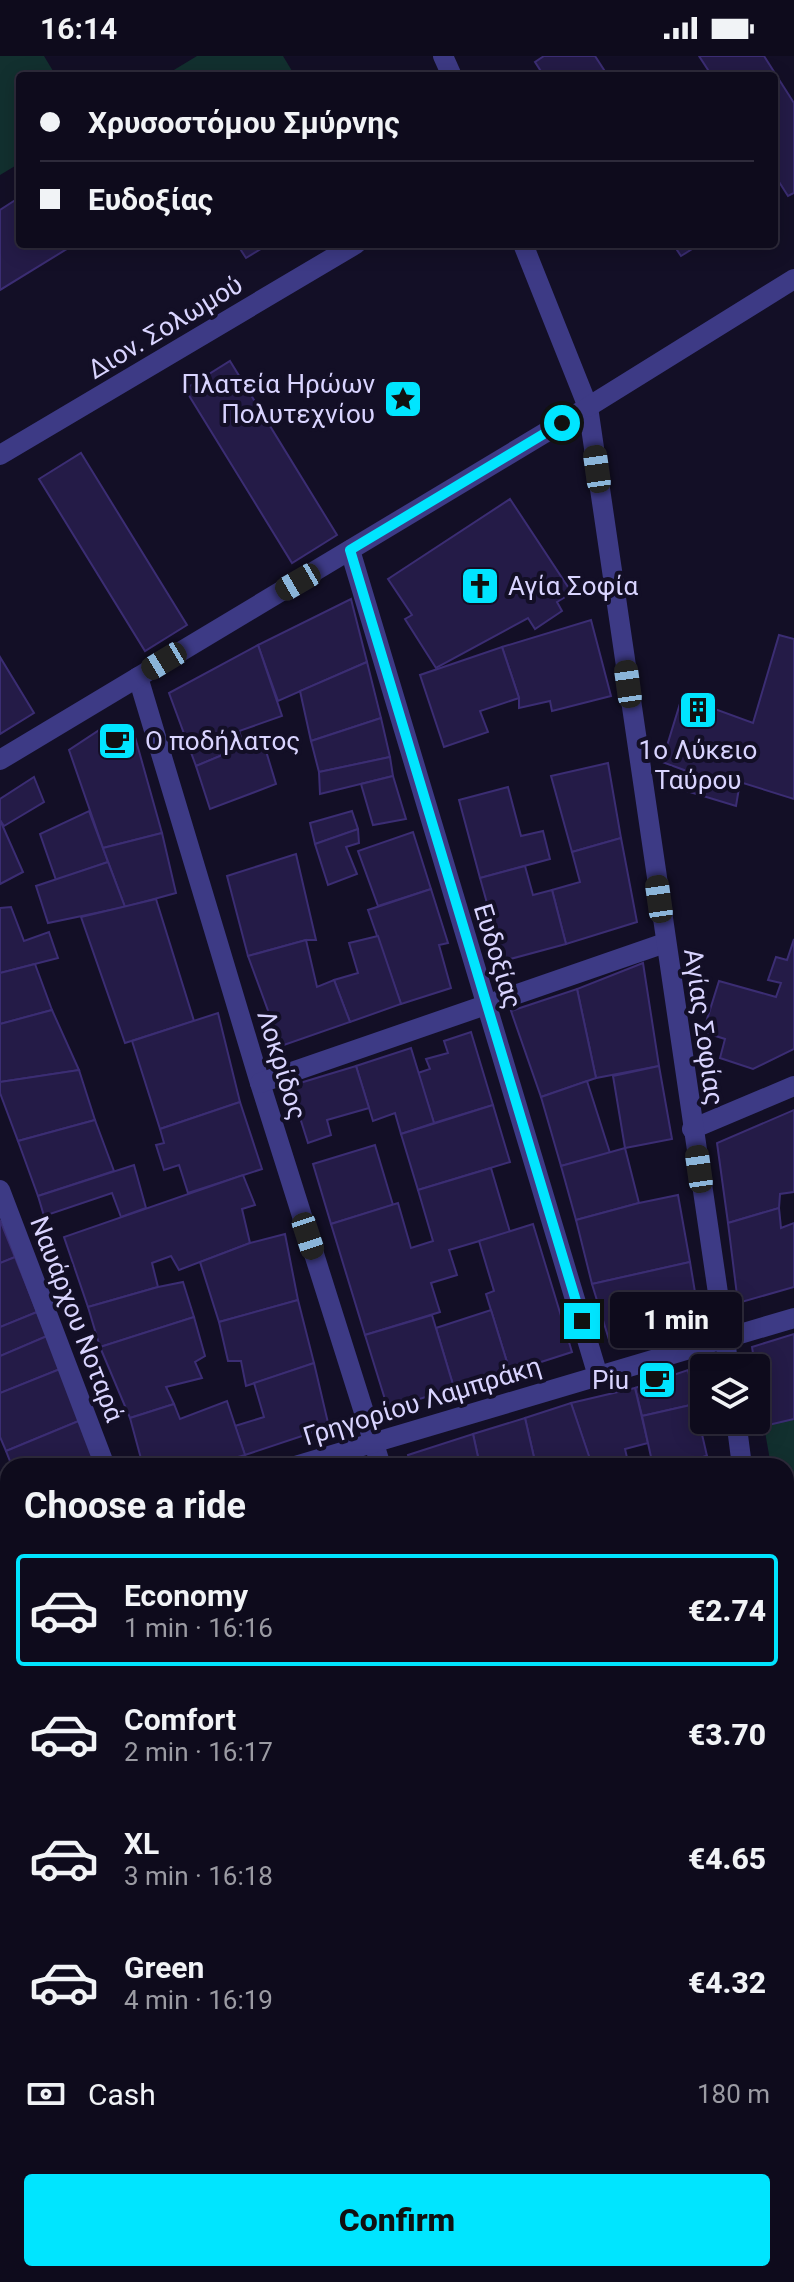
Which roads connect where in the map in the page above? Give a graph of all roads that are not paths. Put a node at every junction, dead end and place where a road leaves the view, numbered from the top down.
1 (349, 248) edge
2 (525, 248) edge
3 (794, 279) edge
4 (588, 407) junction
5 (0, 455) edge
6 (350, 550) junction
7 (138, 677) junction
8 (0, 760) edge
9 (665, 943) junction
10 (485, 1004) junction
11 (260, 1083) junction
12 (794, 1086) edge
13 (692, 1129) junction
14 (0, 1190) edge
15 (794, 1318) edge
16 (725, 1339) junction
17 (727, 1354) edge
18 (598, 1376) junction
19 (738, 1434) edge
20 (374, 1443) junction
21 (102, 1458) edge
22 (322, 1458) edge
23 (379, 1458) edge
24 (741, 1458) edge

1 - 5 street, Διον. Σολωμού
2 - 4 street, Αγίας Σοφίας
3 - 4 street
4 - 6 street
4 - 9 street, Αγίας Σοφίας
6 - 7 street
6 - 10 street, Ευδοξίας
7 - 8 street
7 - 11 street, Λοκρίδος
9 - 10 street
9 - 13 street, Αγίας Σοφίας
10 - 11 street
10 - 18 street, Ευδοξίας
11 - 20 street, Λοκρίδος
12 - 13 street
13 - 16 street, Αγίας Σοφίας
14 - 21 street, Ναυάρχου Νοταρά
15 - 16 street, Γρηγορίου Λαμπράκη
16 - 17 street, Αγίας Σοφίας
16 - 18 street, Γρηγορίου Λαμπράκη
18 - 20 street, Γρηγορίου Λαμπράκη
19 - 24 street
20 - 22 street, Γρηγορίου Λαμπράκη
20 - 23 street, Λοκρίδος

